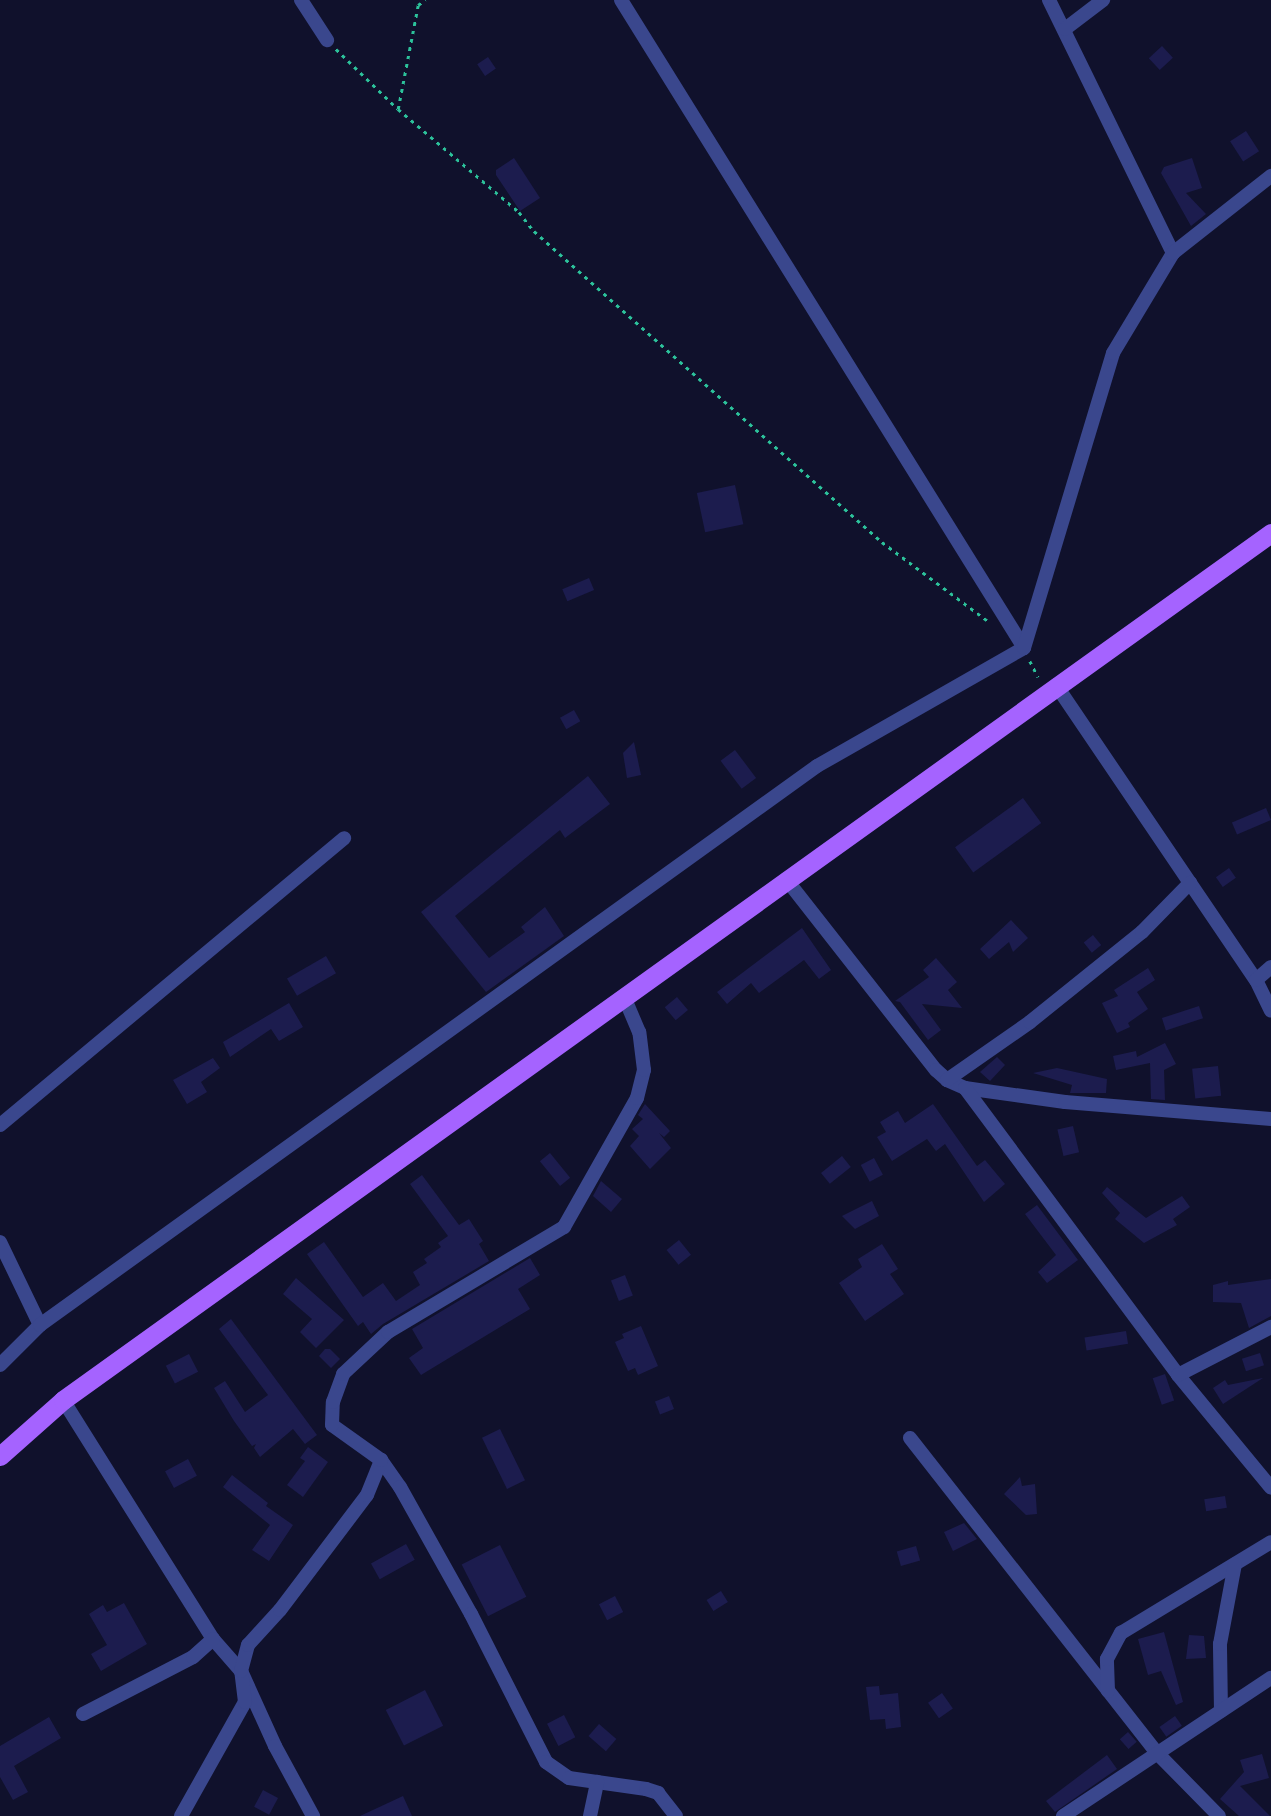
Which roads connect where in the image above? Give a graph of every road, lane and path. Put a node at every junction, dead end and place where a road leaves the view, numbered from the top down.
1 (300, 0) edge
2 (425, 0) edge
3 (621, 0) edge
4 (1049, 0) edge
5 (1103, 0) edge
6 (1065, 29) junction
7 (327, 40) joint
8 (398, 109) junction
9 (1271, 176) edge
10 (1173, 253) junction
11 (1271, 533) edge
12 (991, 623) dead end
13 (1024, 648) junction
14 (1051, 689) junction
15 (344, 838) dead end
16 (786, 879) junction
17 (1190, 883) junction
18 (1271, 967) edge
19 (1256, 981) junction
20 (624, 997) junction
21 (1271, 1011) edge
22 (947, 1080) junction
23 (965, 1088) junction
24 (1271, 1119) edge
25 (0, 1125) edge
26 (0, 1242) edge
27 (40, 1325) junction
28 (1271, 1327) edge
29 (0, 1365) edge
30 (1178, 1375) junction
31 (63, 1400) junction
32 (910, 1438) dead end
33 (0, 1456) edge
34 (381, 1460) junction
35 (1271, 1488) edge
36 (1271, 1542) edge
37 (1236, 1564) junction
38 (213, 1639) junction
39 (241, 1671) junction
40 (1271, 1678) edge
41 (1108, 1691) junction
42 (1221, 1711) junction
43 (83, 1714) dead end
44 (1158, 1754) junction
45 (597, 1782) junction
46 (181, 1816) edge
47 (313, 1816) edge
48 (590, 1816) edge
49 (676, 1816) edge
50 (1063, 1816) edge
51 (1219, 1816) edge

1 - 7 street
2 - 8 path
3 - 13 street
4 - 6 street
5 - 6 street
6 - 10 street
7 - 8 path
8 - 12 path
9 - 10 street
10 - 13 street
11 - 14 main road
13 - 14 path
13 - 27 street
14 - 16 main road
14 - 17 street
15 - 25 street
16 - 20 main road
16 - 22 street
17 - 19 street
17 - 22 street
18 - 19 street
19 - 21 street
20 - 31 main road
20 - 34 street
22 - 23 street
23 - 24 street
23 - 30 street
26 - 27 street
27 - 29 street
28 - 30 street
30 - 35 street
31 - 33 main road
31 - 38 street
32 - 41 street
34 - 39 street
34 - 45 street
36 - 37 street
37 - 41 street
37 - 42 street
38 - 39 street
38 - 43 street
39 - 46 street
39 - 47 street
40 - 42 street
41 - 44 street
42 - 44 street
44 - 50 street
44 - 51 street
45 - 48 street
45 - 49 street

